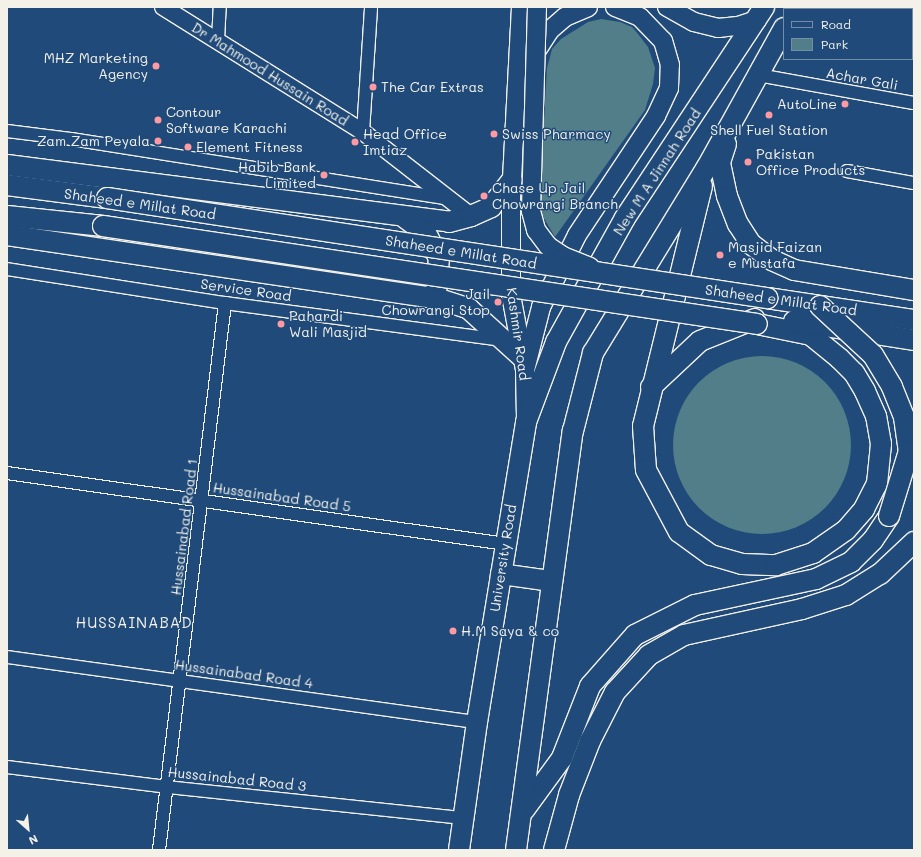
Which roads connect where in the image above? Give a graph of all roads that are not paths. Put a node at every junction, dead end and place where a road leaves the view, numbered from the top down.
1 (163, 7) edge
2 (220, 7) edge
3 (371, 7) edge
4 (537, 7) edge
5 (588, 7) edge
6 (615, 7) edge
7 (667, 7) edge
8 (523, 12) edge
9 (760, 13) edge
10 (783, 30) edge
11 (218, 40) junction
12 (535, 53) junction
13 (758, 75) junction
14 (914, 103) edge
15 (739, 106) junction
16 (7, 131) edge
17 (363, 132) junction
18 (7, 165) edge
19 (707, 167) junction
20 (847, 171) dead end
21 (512, 180) junction
22 (914, 183) edge
23 (7, 185) edge
24 (449, 199) junction
25 (7, 216) edge
26 (472, 216) junction
27 (405, 218) junction
28 (7, 235) edge
29 (7, 269) edge
30 (608, 274) junction
31 (914, 290) edge
32 (436, 298) junction
33 (225, 303) junction
34 (820, 306) junction
35 (914, 320) edge
36 (505, 340) junction
37 (914, 340) edge
38 (556, 342) joint
39 (524, 364) junction
40 (651, 387) junction
41 (526, 422) junction
42 (7, 473) edge
43 (203, 500) junction
44 (914, 542) edge
45 (506, 544) junction
46 (501, 574) junction
47 (551, 580) junction
48 (7, 657) edge
49 (180, 680) junction
50 (477, 722) junction
51 (7, 767) edge
52 (166, 787) junction
53 (522, 812) junction
54 (464, 818) junction
55 (159, 850) edge
56 (460, 850) edge
57 (516, 850) edge
58 (554, 850) edge

1 - 11 street, Dr Mahmood Hussain Road
2 - 11 street
3 - 17 street
4 - 12 main road, bridge
5 - 12 main road
6 - 39 main road
7 - 9 main road
8 - 21 main road, Kashmir Road
9 - 38 main road, New M A Jinnah Road
10 - 13 main road
11 - 17 street, Dr Mahmood Hussain Road
12 - 30 main road, bridge
13 - 14 street, Achar Gali
13 - 15 main road
15 - 19 main road
15 - 31 main road
16 - 24 street
17 - 24 street, Dr Mahmood Hussain Road
18 - 27 main road
19 - 40 main road, Shaheed e Millat Road
19 - 47 main road
20 - 22 street
21 - 26 main road
21 - 39 main road, Kashmir Road
23 - 30 main road, Shaheed e Millat Road, bridge
24 - 26 street, Dr Mahmood Hussain Road
25 - 40 main road, Shaheed e Millat Road, bridge
26 - 27 main road
27 - 32 main road
28 - 32 main road
29 - 33 street, Service Road
30 - 34 main road, Shaheed e Millat Road, bridge
32 - 36 main road
33 - 36 street, Service Road
33 - 43 street, Hussainabad Road 1
34 - 35 main road, Shaheed e Millat Road
34 - 53 main road, bridge
36 - 39 main road
37 - 40 main road
38 - 41 main road, University Road
39 - 41 main road, Kashmir Road
41 - 45 main road, University Road
42 - 43 street, Hussainabad Road 5
43 - 45 street, Hussainabad Road 5
43 - 49 street, Hussainabad Road 1
44 - 58 main road
45 - 46 main road, University Road
46 - 47 main road
46 - 50 main road, University Road
47 - 53 main road
48 - 49 street, Hussainabad Road 4
49 - 50 street, Hussainabad Road 4
49 - 52 street, Hussainabad Road 1
50 - 54 main road, University Road
51 - 52 street, Hussainabad Road 3
52 - 54 street, Hussainabad Road 3
52 - 55 street, Hussainabad Road 1
53 - 57 main road
54 - 56 main road, University Road

